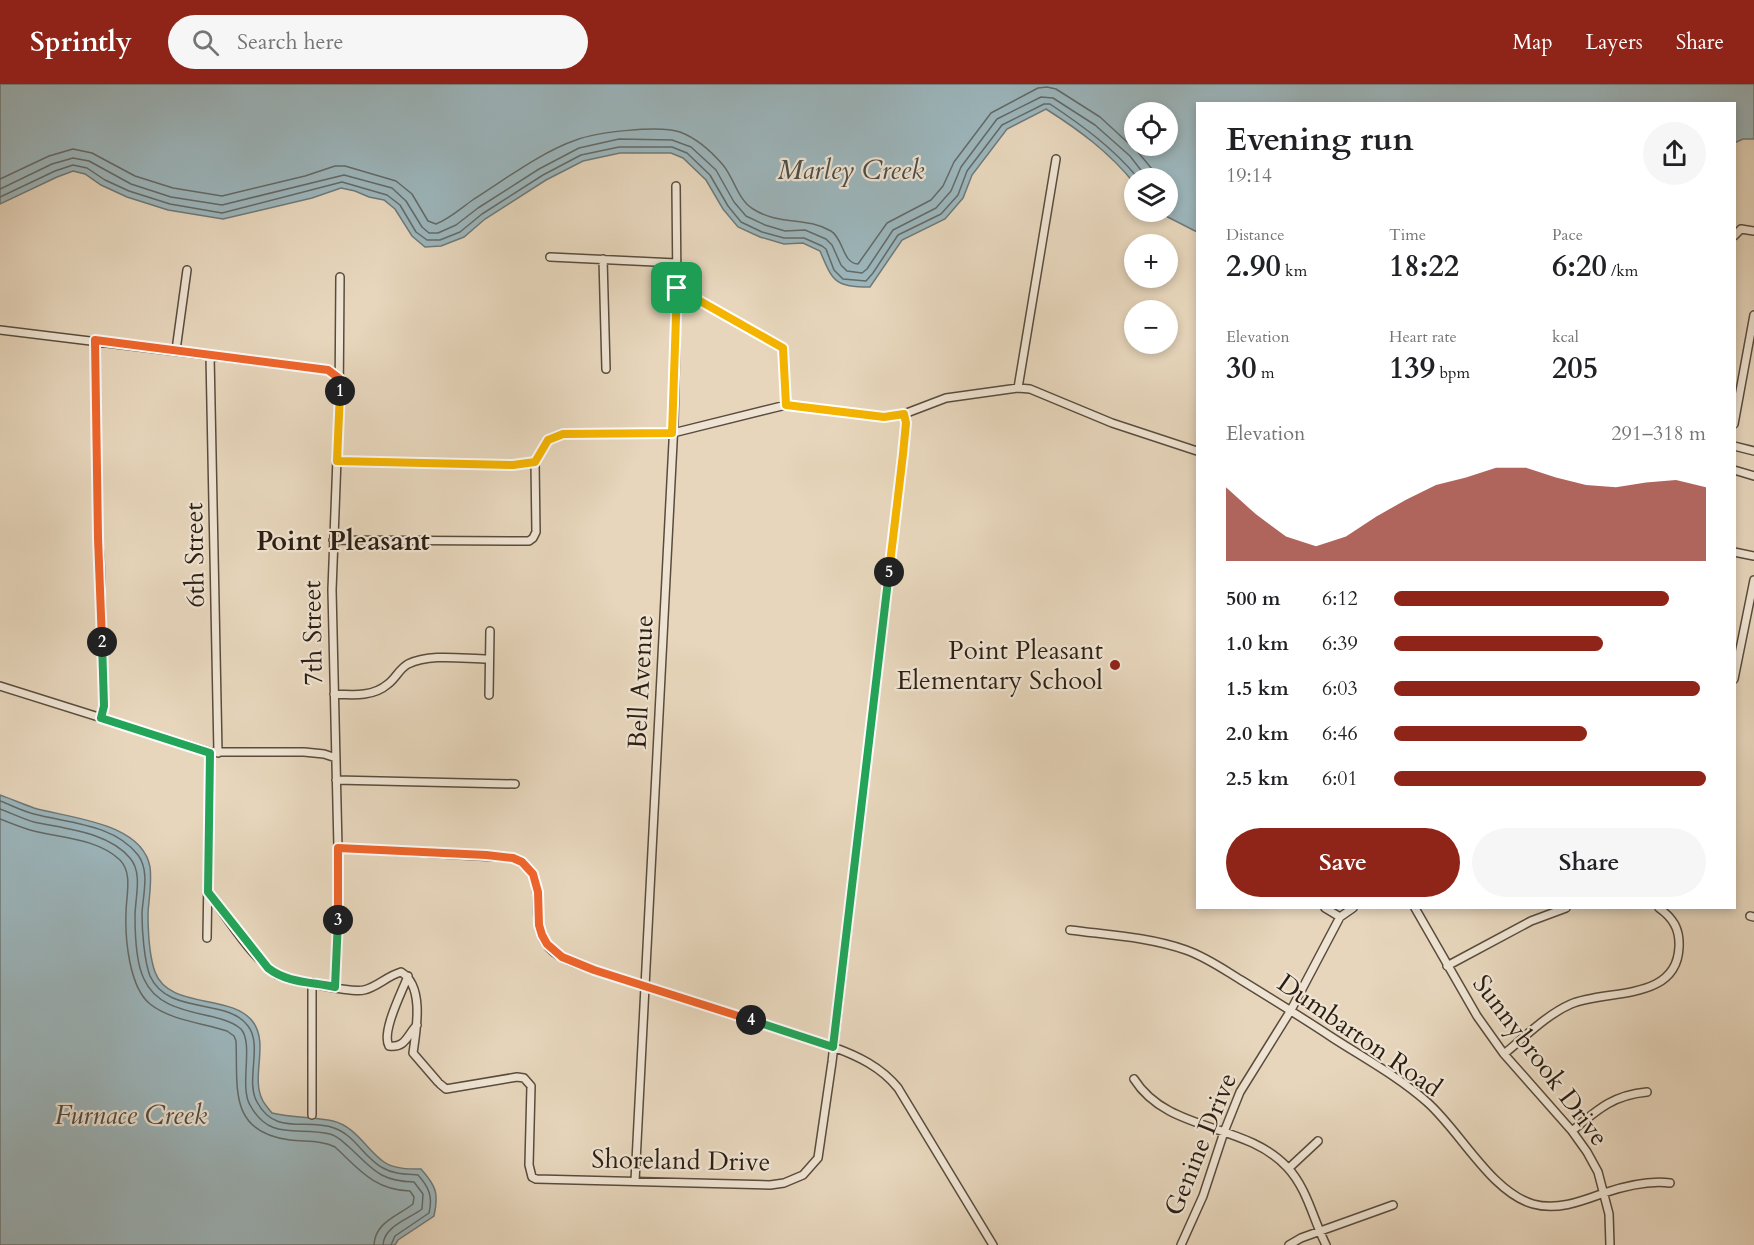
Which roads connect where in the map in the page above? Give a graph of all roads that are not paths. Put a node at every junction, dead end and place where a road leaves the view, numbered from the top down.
1 (1056, 159) dead end
2 (676, 186) dead end
3 (1754, 231) edge
4 (1736, 234) edge
5 (550, 257) dead end
6 (603, 259) junction
7 (676, 263) junction
8 (187, 270) dead end
9 (340, 278) dead end
10 (677, 288) junction
11 (1754, 315) edge
12 (0, 330) edge
13 (95, 340) junction
14 (176, 351) junction
15 (210, 355) junction
16 (606, 369) dead end
17 (340, 379) junction
18 (1018, 388) junction
19 (786, 405) junction
20 (1736, 413) edge
21 (904, 414) junction
22 (672, 433) junction
23 (1736, 446) edge
24 (1196, 451) edge
25 (1754, 451) edge
26 (337, 461) junction
27 (535, 462) junction
28 (1736, 471) edge
29 (1754, 476) edge
30 (333, 540) junction
31 (1736, 552) edge
32 (1754, 556) edge
33 (1754, 580) edge
34 (490, 631) dead end
35 (1738, 639) edge
36 (488, 659) junction
37 (1736, 659) edge
38 (0, 686) edge
39 (334, 694) junction
40 (489, 694) dead end
41 (101, 718) junction
42 (214, 753) junction
43 (336, 758) junction
44 (336, 780) junction
45 (515, 784) dead end
46 (338, 848) junction
47 (208, 892) junction
48 (1327, 909) edge
49 (1352, 909) edge
50 (1416, 909) edge
51 (1563, 909) edge
52 (1660, 909) edge
53 (1340, 917) junction
54 (1070, 930) dead end
55 (207, 938) dead end
56 (1447, 966) junction
57 (408, 976) junction
58 (312, 982) junction
59 (644, 986) junction
60 (335, 987) junction
61 (1291, 1010) junction
62 (417, 1025) junction
63 (833, 1047) junction
64 (1504, 1054) junction
65 (1134, 1079) dead end
66 (1647, 1092) dead end
67 (312, 1114) dead end
68 (1572, 1131) junction
69 (1224, 1132) junction
70 (1318, 1141) dead end
71 (1289, 1168) junction
72 (634, 1180) junction
73 (1670, 1183) dead end
74 (1603, 1193) junction
75 (1393, 1205) dead end
76 (1318, 1231) junction
77 (993, 1245) edge
78 (1181, 1245) edge
79 (1289, 1245) edge
80 (1326, 1245) edge
81 (1610, 1245) edge

1 - 18 street
2 - 7 street, Bell Avenue
3 - 4 street
5 - 6 street
6 - 7 street
6 - 16 street
7 - 10 street, Bell Avenue
8 - 14 street
9 - 17 street, 7th Street
10 - 19 street
10 - 22 street, Bell Avenue
11 - 20 street
12 - 13 street
13 - 14 street
13 - 41 street
14 - 15 street
15 - 17 street
15 - 42 street, 6th Street
17 - 26 street, 7th Street
18 - 21 street
18 - 24 street
19 - 21 street
19 - 22 street
21 - 63 street, Shoreland Drive
22 - 27 street
22 - 59 street, Bell Avenue
23 - 25 street
26 - 27 street
26 - 30 street, 7th Street
27 - 30 street
28 - 29 street
30 - 39 street, 7th Street
31 - 32 street
33 - 35 street
34 - 36 street
35 - 37 street
36 - 39 street
36 - 40 street
38 - 41 street
39 - 43 street, 7th Street
41 - 42 street
42 - 43 street
42 - 47 street, 6th Street
43 - 44 street, 7th Street
44 - 45 street
44 - 46 street, 7th Street
46 - 59 street
46 - 60 street, 7th Street
47 - 55 street, 6th Street
47 - 58 street
48 - 53 street
49 - 53 street, Genine Drive
50 - 56 street, Sunnybrook Drive
51 - 56 street
52 - 64 street
53 - 61 street, Genine Drive
54 - 61 street, Dumbarton Road
56 - 64 street, Sunnybrook Drive
57 - 60 street
57 - 62 street
57 - 62 street
58 - 60 street
58 - 67 street
59 - 63 street
59 - 72 street, Bell Avenue
61 - 69 street, Genine Drive
61 - 74 street, Dumbarton Road
62 - 72 street, Shoreland Drive
63 - 72 street, Shoreland Drive
63 - 77 street
64 - 68 street, Sunnybrook Drive
65 - 69 street
66 - 68 street
68 - 74 street, Sunnybrook Drive
69 - 71 street
69 - 78 street, Genine Drive
70 - 71 street
71 - 76 street
73 - 74 street, Dumbarton Road
74 - 81 street, Sunnybrook Drive
75 - 76 street
76 - 79 street
76 - 80 street

